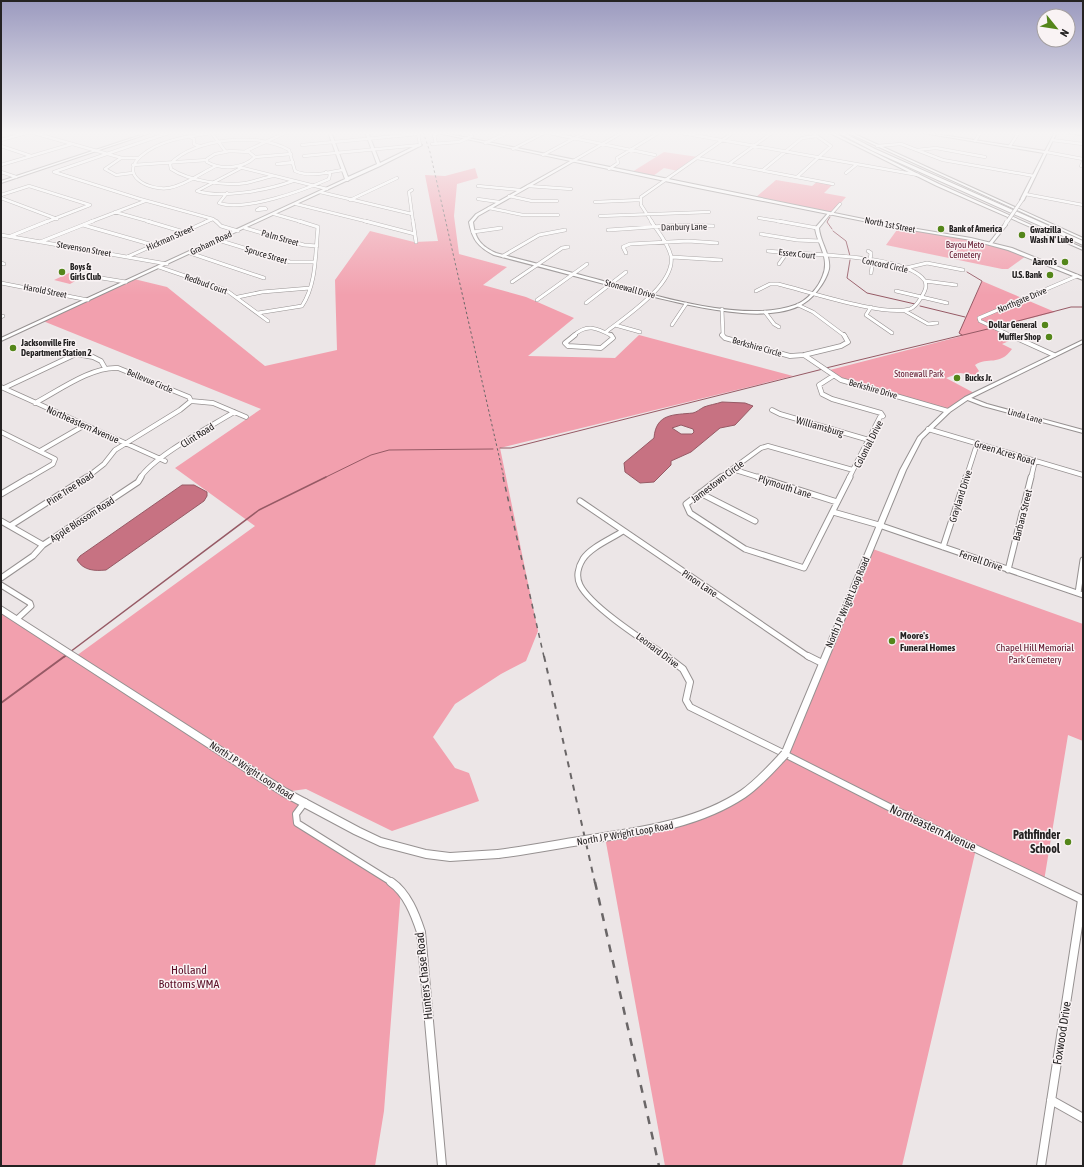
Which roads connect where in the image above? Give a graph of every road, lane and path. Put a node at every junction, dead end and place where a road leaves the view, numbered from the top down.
1 (25, 186) edge
2 (28, 186) edge
3 (102, 186) edge
4 (157, 186) edge
5 (173, 186) edge
6 (203, 186) edge
7 (278, 186) edge
8 (313, 186) edge
9 (316, 186) edge
10 (333, 186) edge
11 (380, 186) edge
12 (483, 186) edge
13 (527, 186) edge
14 (535, 186) edge
15 (655, 186) edge
16 (696, 186) edge
17 (944, 186) edge
18 (958, 186) edge
19 (965, 186) edge
20 (1029, 186) edge
21 (327, 189) junction
22 (571, 189) dead end
23 (412, 190) dead end
24 (520, 190) junction
25 (320, 192) junction
26 (227, 193) junction
27 (1, 194) edge
28 (1025, 194) junction
29 (509, 196) junction
30 (1, 198) edge
31 (478, 199) dead end
32 (146, 200) junction
33 (350, 200) junction
34 (640, 200) junction
35 (557, 201) dead end
36 (257, 202) junction
37 (499, 202) junction
38 (595, 202) dead end
39 (296, 204) junction
40 (840, 204) dead end
41 (1083, 205) edge
42 (260, 208) dead end
43 (489, 208) junction
44 (115, 212) junction
45 (710, 212) dead end
46 (646, 213) junction
47 (830, 213) junction
48 (274, 214) junction
49 (412, 214) junction
50 (558, 215) dead end
51 (600, 216) dead end
52 (759, 218) dead end
53 (57, 219) junction
54 (213, 219) junction
55 (83, 225) junction
56 (713, 226) dead end
57 (655, 227) junction
58 (245, 228) junction
59 (501, 228) dead end
60 (817, 228) junction
61 (565, 230) dead end
62 (608, 230) dead end
63 (238, 231) junction
64 (184, 232) junction
65 (473, 232) junction
66 (1, 234) edge
67 (415, 234) junction
68 (761, 234) dead end
69 (11, 236) junction
70 (218, 240) junction
71 (820, 241) junction
72 (1083, 241) edge
73 (40, 242) junction
74 (416, 242) dead end
75 (665, 242) junction
76 (717, 243) dead end
77 (990, 244) junction
78 (153, 246) junction
79 (317, 246) junction
80 (568, 247) dead end
81 (1083, 249) edge
82 (768, 250) dead end
83 (868, 251) dead end
84 (190, 253) junction
85 (626, 253) dead end
86 (786, 254) junction
87 (503, 256) junction
88 (127, 257) junction
89 (672, 257) junction
90 (826, 257) junction
91 (721, 260) dead end
92 (872, 260) junction
93 (314, 262) junction
94 (166, 264) junction
95 (587, 264) dead end
96 (779, 264) dead end
97 (537, 265) junction
98 (160, 267) junction
99 (906, 268) junction
100 (963, 270) dead end
101 (626, 272) dead end
102 (871, 273) dead end
103 (573, 274) junction
104 (89, 276) dead end
105 (1077, 276) junction
106 (264, 278) dead end
107 (1083, 279) edge
108 (925, 280) junction
109 (126, 282) junction
110 (512, 282) dead end
111 (1, 283) edge
112 (610, 284) junction
113 (956, 285) dead end
114 (310, 288) junction
115 (756, 291) dead end
116 (896, 291) dead end
117 (814, 292) junction
118 (650, 294) junction
119 (238, 297) junction
120 (921, 297) junction
121 (88, 300) junction
122 (537, 300) dead end
123 (586, 303) dead end
124 (948, 303) dead end
125 (686, 304) junction
126 (798, 305) junction
127 (871, 307) junction
128 (722, 309) junction
129 (905, 311) junction
130 (765, 312) junction
131 (258, 313) junction
132 (268, 322) dead end
133 (937, 323) dead end
134 (615, 325) junction
135 (672, 325) dead end
136 (779, 327) dead end
137 (606, 332) junction
138 (640, 332) dead end
139 (892, 333) dead end
140 (2, 339) edge
141 (1083, 341) edge
142 (804, 355) junction
143 (1054, 355) junction
144 (105, 368) junction
145 (833, 376) junction
146 (2, 388) edge
147 (967, 398) junction
148 (191, 401) junction
149 (35, 402) junction
150 (772, 410) dead end
151 (948, 410) junction
152 (234, 412) junction
153 (246, 417) dead end
154 (85, 425) junction
155 (928, 429) junction
156 (1, 432) edge
157 (1083, 432) edge
158 (869, 440) junction
159 (125, 443) junction
160 (977, 444) junction
161 (40, 451) junction
162 (160, 459) junction
163 (165, 461) dead end
164 (1035, 461) junction
165 (732, 469) junction
166 (854, 470) junction
167 (1083, 475) edge
168 (700, 493) junction
169 (1, 494) edge
170 (580, 501) dead end
171 (837, 502) junction
172 (833, 512) junction
173 (1, 521) edge
174 (755, 521) dead end
175 (879, 525) junction
176 (10, 526) junction
177 (624, 531) junction
178 (43, 544) junction
179 (943, 547) junction
180 (1083, 560) edge
181 (804, 568) joint
182 (1008, 570) junction
183 (1, 578) edge
184 (1, 585) edge
185 (1080, 594) edge
186 (1, 609) edge
187 (17, 619) junction
188 (822, 663) junction
189 (785, 754) junction
190 (305, 802) junction
191 (1083, 900) edge
192 (1051, 1100) junction
193 (1083, 1118) edge
194 (442, 1166) edge
195 (1041, 1166) edge

1 - 27 street
2 - 53 street
3 - 32 street
4 - 5 street
6 - 26 street
7 - 26 street
8 - 36 street
9 - 21 street
10 - 21 main road, Graham Road
11 - 33 street
12 - 24 street
13 - 24 street
14 - 22 street
15 - 34 street
16 - 47 main road, North 1st Street
17 - 81 main road
18 - 72 highway
19 - 72 main road
20 - 28 street
21 - 25 main road, Graham Road
23 - 49 street
24 - 29 street
25 - 33 street
25 - 39 main road, Graham Road
26 - 36 street
28 - 41 street
28 - 77 street, bridge
29 - 35 street
29 - 37 street
30 - 53 street
31 - 37 street
32 - 44 street
32 - 54 street
33 - 49 street
34 - 38 street
34 - 46 street
36 - 42 street
37 - 43 street
39 - 48 main road, Graham Road
39 - 67 street
40 - 47 street
43 - 50 street
43 - 65 street
44 - 55 street
44 - 64 street
45 - 46 street
46 - 51 street
46 - 57 street
47 - 60 street
47 - 77 main road, North 1st Street
48 - 58 main road, Graham Road
48 - 79 street
49 - 67 street
52 - 60 street
53 - 69 street
54 - 63 street
54 - 64 street, Hickman Street
55 - 73 street
55 - 78 street
56 - 57 street, Danbury Lane
57 - 62 street, Danbury Lane
57 - 75 street
58 - 63 main road, Graham Road
58 - 79 street, Palm Street
59 - 65 street
60 - 71 street, Stonewall Drive
61 - 87 street
63 - 70 main road, Graham Road
64 - 78 street, Hickman Street
65 - 87 street, Stonewall Drive
66 - 69 street, Stevenson Street
67 - 74 street
68 - 71 street
69 - 73 street, Stevenson Street
70 - 84 main road, Graham Road
70 - 93 street, Spruce Street
71 - 90 street, Stonewall Drive
73 - 88 street, Stevenson Street
75 - 76 street
75 - 85 street
75 - 89 street
77 - 105 main road, North 1st Street
78 - 88 street, Hickman Street
79 - 93 street
80 - 97 street
82 - 86 street, Essex Court
83 - 92 street
84 - 94 main road, Graham Road
84 - 106 street
86 - 90 street, Essex Court
86 - 96 street
87 - 97 street, Stonewall Drive
88 - 94 street, Stevenson Street
89 - 91 street
89 - 118 street
90 - 92 street, Concord Circle
90 - 117 street, Stonewall Drive
92 - 99 street, Concord Circle
92 - 102 street
93 - 114 street
94 - 98 main road, Graham Road
95 - 103 street
97 - 103 street, Stonewall Drive
97 - 110 street
98 - 109 main road, Graham Road
98 - 119 street, Redbud Court
99 - 100 street
99 - 108 street, Concord Circle
101 - 112 street
103 - 112 street, Stonewall Drive
103 - 122 street
104 - 109 street
105 - 107 main road, North 1st Street
105 - 143 street, Northgate Drive
108 - 113 street
108 - 120 street
109 - 121 main road, Graham Road
111 - 121 street, Harold Street
112 - 118 street, Stonewall Drive
112 - 123 street
114 - 119 street
114 - 131 street
115 - 117 street
116 - 120 street
117 - 126 street, Stonewall Drive
117 - 127 street
118 - 125 street, Stonewall Drive
118 - 134 street
119 - 131 street, Redbud Court
120 - 124 street
120 - 129 street
121 - 140 main road, Graham Road
125 - 128 street, Stonewall Drive
125 - 135 street
126 - 130 street, Stonewall Drive
126 - 142 street, Berkshire Circle
127 - 129 street
127 - 139 street
128 - 130 street, Stonewall Drive
128 - 142 street, Berkshire Circle
129 - 133 street
130 - 136 street
131 - 132 street, Redbud Court
134 - 137 street
134 - 138 street
137 - 137 street
141 - 143 main road, North J P Wright Loop Road
142 - 145 street, Berkshire Drive
143 - 147 main road, North J P Wright Loop Road
144 - 146 street
144 - 148 street, Bellevue Circle
144 - 149 street
145 - 151 street, Berkshire Drive
145 - 158 street, Colonial Drive
146 - 149 street, Northeastern Avenue
147 - 151 main road, North J P Wright Loop Road
147 - 157 street, Linda Lane
148 - 152 street
148 - 159 street
149 - 154 street, Northeastern Avenue
150 - 158 street, Williamsburg
151 - 155 main road, North J P Wright Loop Road
152 - 153 street
152 - 162 street, Clint Road
154 - 159 street, Northeastern Avenue
154 - 161 street
155 - 160 street, Green Acres Road
155 - 175 main road, North J P Wright Loop Road
156 - 161 street
158 - 166 street, Colonial Drive
159 - 162 street, Northeastern Avenue
159 - 176 street, Pine Tree Road
160 - 164 street, Green Acres Road
160 - 179 street, Grayland Drive
161 - 169 street
162 - 163 street, Northeastern Avenue
162 - 178 street, Apple Blossom Road
164 - 167 street, Green Acres Road
164 - 182 street, Barbara Street
165 - 166 street, Jamestown Circle
165 - 168 street, Jamestown Circle
165 - 171 street, Plymouth Lane
166 - 171 street, Colonial Drive
168 - 174 street
168 - 181 street, Jamestown Circle
170 - 177 street, Pinon Lane
171 - 172 street, Colonial Drive
172 - 175 street
172 - 181 street, Colonial Drive
173 - 176 street
175 - 179 street, Ferrell Drive
175 - 188 main road, North J P Wright Loop Road
176 - 178 street
177 - 188 street, Pinon Lane
177 - 189 street, Leonard Drive
178 - 183 street, Apple Blossom Road
179 - 182 street, Ferrell Drive
180 - 185 street
182 - 185 street, Ferrell Drive
184 - 187 street
186 - 187 main road, North J P Wright Loop Road
187 - 190 main road, North J P Wright Loop Road
188 - 189 main road, North J P Wright Loop Road
189 - 190 main road, North J P Wright Loop Road, bridge
189 - 191 street, Northeastern Avenue
190 - 194 street, Hunters Chase Road
191 - 192 street, Foxwood Drive
192 - 193 street
192 - 195 street, Foxwood Drive

